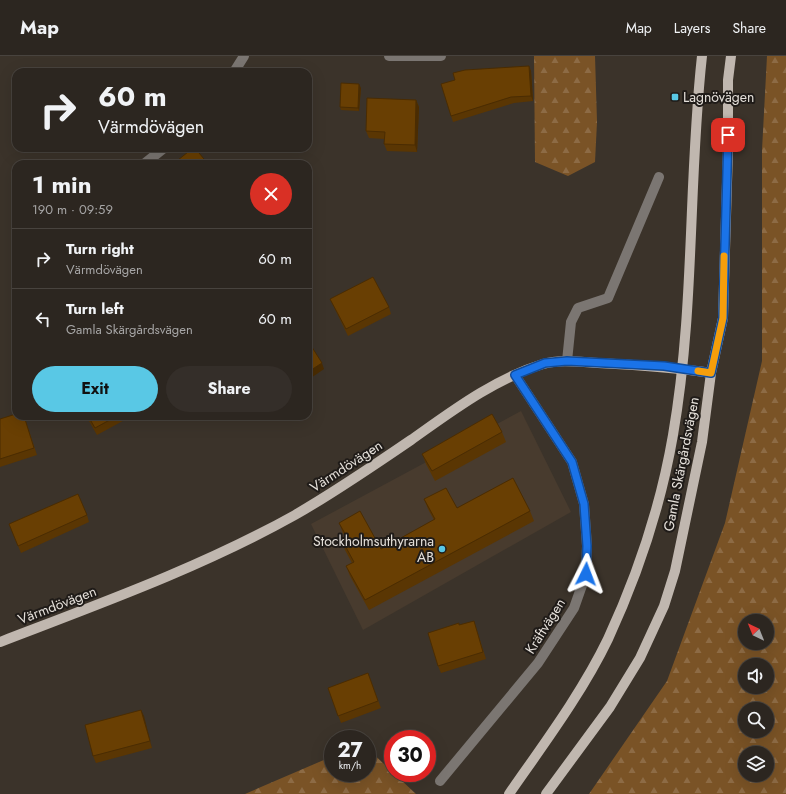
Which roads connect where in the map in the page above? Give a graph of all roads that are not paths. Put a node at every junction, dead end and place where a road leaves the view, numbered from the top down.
1 (244, 56) edge
2 (389, 56) edge
3 (441, 56) edge
4 (702, 56) edge
5 (731, 56) edge
6 (236, 68) edge
7 (159, 152) edge
8 (149, 160) edge
9 (659, 177) dead end
10 (567, 361) junction
11 (682, 368) junction
12 (711, 373) junction
13 (515, 375) junction
14 (0, 642) edge
15 (440, 781) dead end
16 (509, 794) edge
17 (546, 794) edge

1 - 6 street
2 - 3 street
4 - 11 main road, Gamla Skärgårdsvägen
5 - 12 main road, Gamla Skärgårdsvägen
7 - 8 street
9 - 10 street
10 - 11 main road, Värmdövägen
10 - 13 main road, Värmdövägen
11 - 12 main road, Värmdövägen
11 - 16 main road, Gamla Skärgårdsvägen
12 - 17 main road, Gamla Skärgårdsvägen
13 - 14 main road, Värmdövägen
13 - 15 street, Kräftvägen

